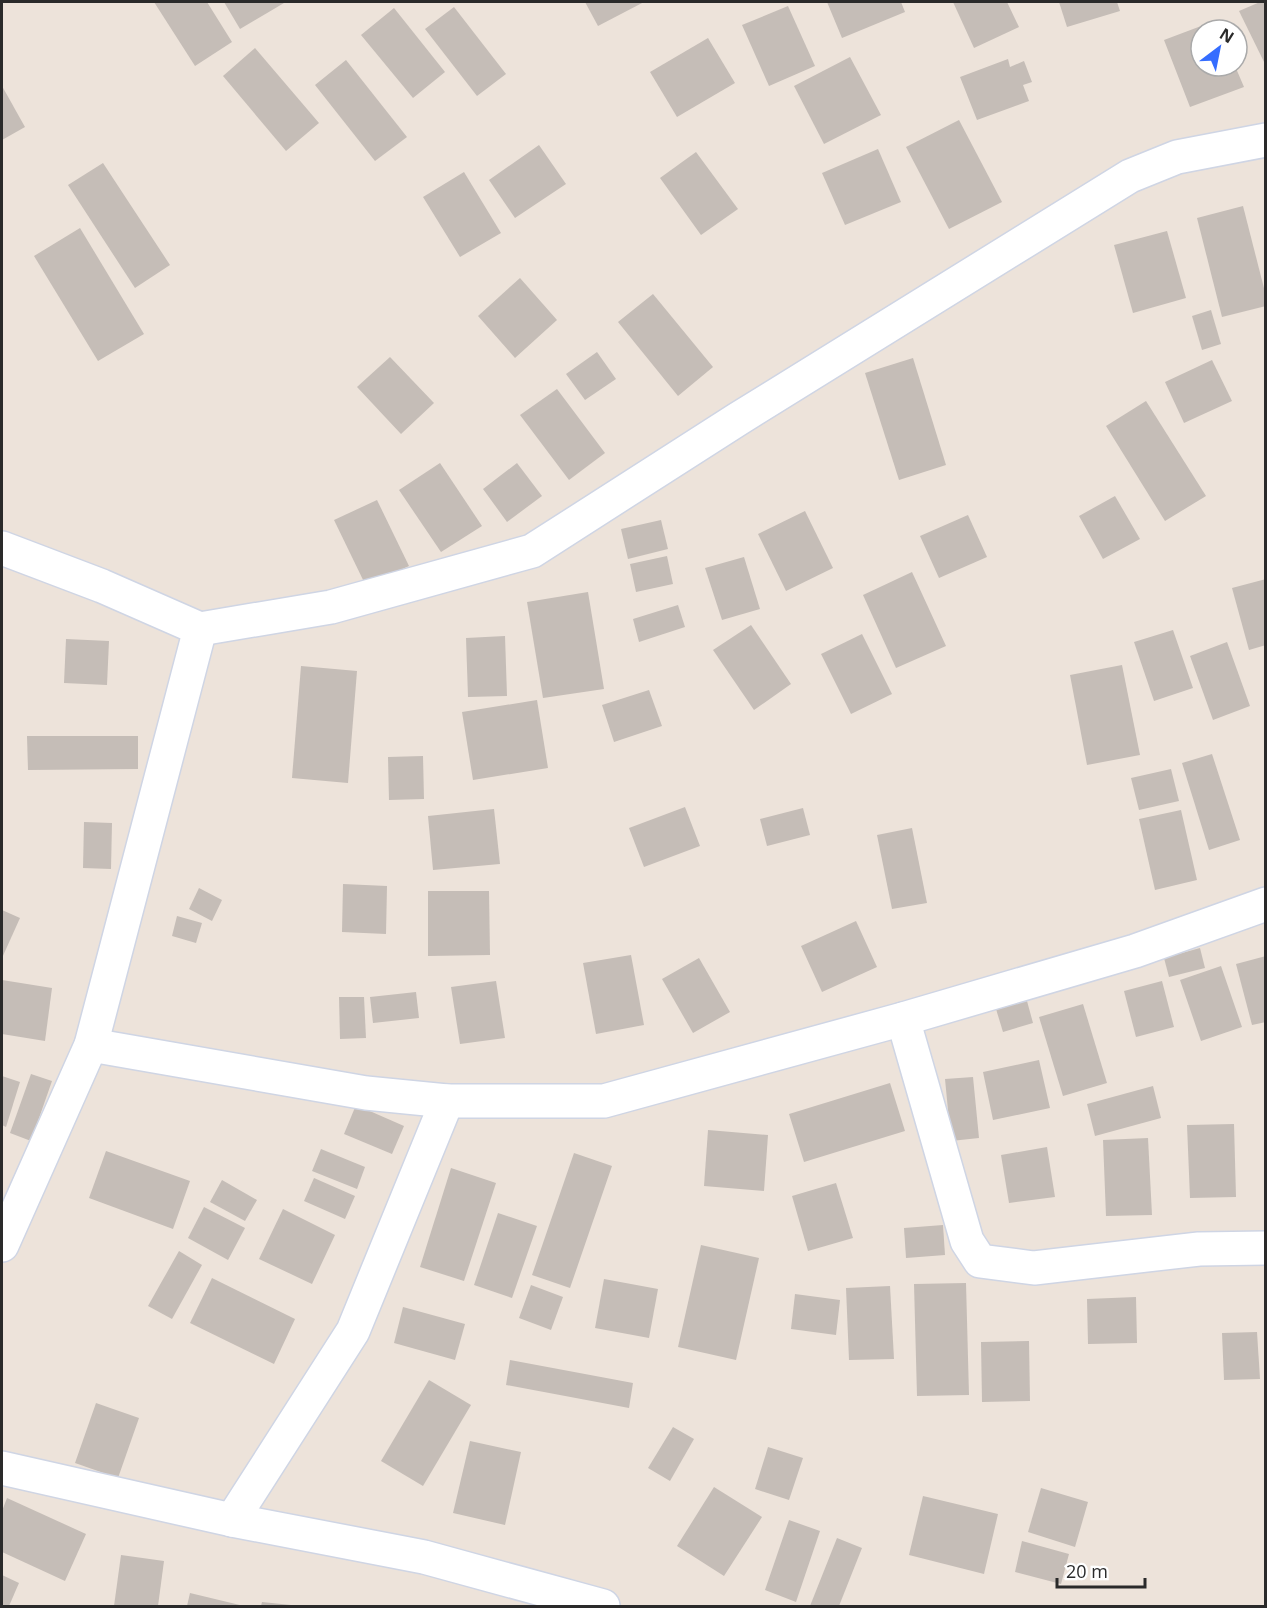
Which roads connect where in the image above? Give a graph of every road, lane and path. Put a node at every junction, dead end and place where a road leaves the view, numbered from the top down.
1 (1266, 140) edge
2 (2, 548) edge
3 (200, 629) junction
4 (1266, 904) edge
5 (903, 1018) junction
6 (91, 1045) junction
7 (447, 1101) junction
8 (2, 1245) edge
9 (1266, 1248) edge
10 (2, 1468) edge
11 (232, 1520) junction
12 (603, 1606) edge

1 - 3 street
2 - 3 street
3 - 6 street
4 - 5 street
5 - 7 street
5 - 9 street
6 - 7 street
6 - 8 street
7 - 11 street
10 - 11 street
11 - 12 street

